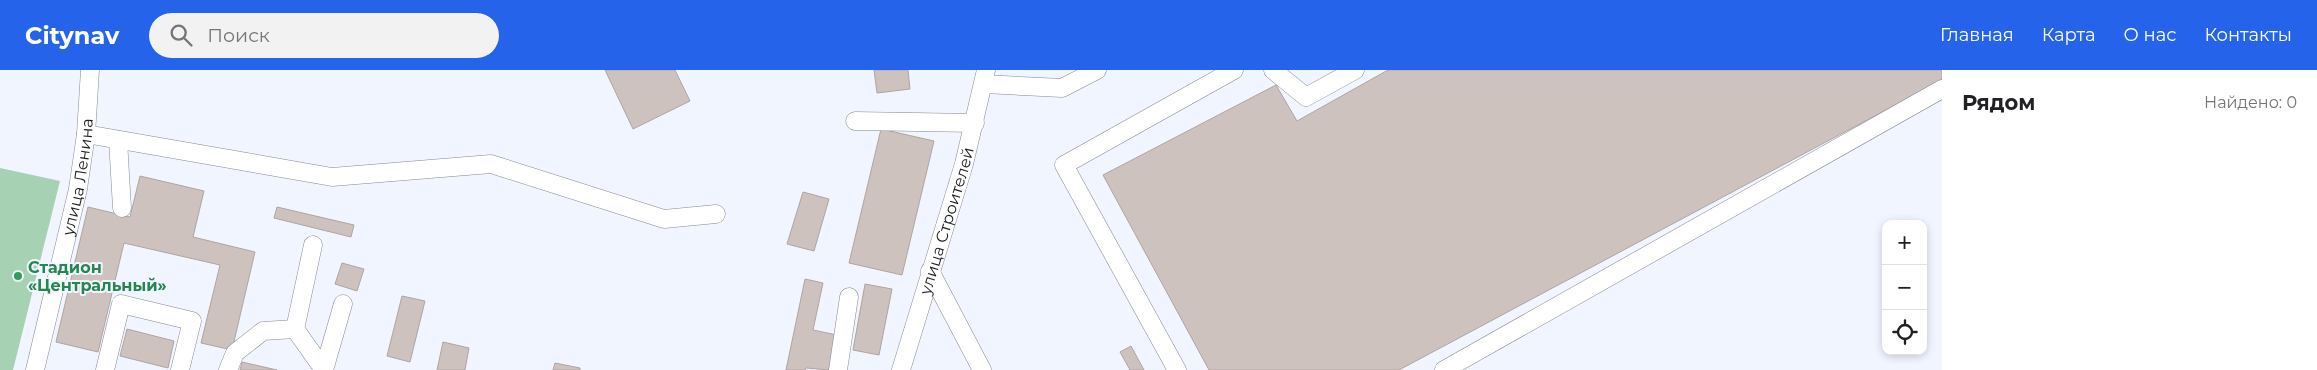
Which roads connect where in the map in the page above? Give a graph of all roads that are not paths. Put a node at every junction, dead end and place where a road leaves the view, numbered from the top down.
1 (90, 70) edge
2 (1097, 70) edge
3 (1234, 70) edge
4 (1272, 70) edge
5 (1356, 70) edge
6 (985, 77) edge
7 (1942, 89) edge
8 (855, 121) dead end
9 (975, 123) junction
10 (86, 134) junction
11 (118, 140) junction
12 (122, 208) dead end
13 (716, 214) dead end
14 (313, 245) dead end
15 (930, 271) junction
16 (849, 296) dead end
17 (343, 304) dead end
18 (295, 329) junction
19 (35, 370) edge
20 (105, 370) edge
21 (180, 370) edge
22 (228, 370) edge
23 (324, 370) edge
24 (838, 370) edge
25 (901, 370) edge
26 (982, 370) edge
27 (1177, 370) edge
28 (1444, 370) edge

1 - 10 street, улица Ленина
2 - 6 street
3 - 27 street
4 - 5 street
6 - 9 street, улица Строителей
7 - 28 street
8 - 9 street
9 - 15 street, улица Строителей
10 - 11 street
10 - 19 street, улица Ленина
11 - 12 street
11 - 13 street
14 - 18 street
15 - 25 street, улица Строителей
15 - 26 street
16 - 24 street
17 - 23 street
18 - 22 street
18 - 23 street
20 - 21 street

